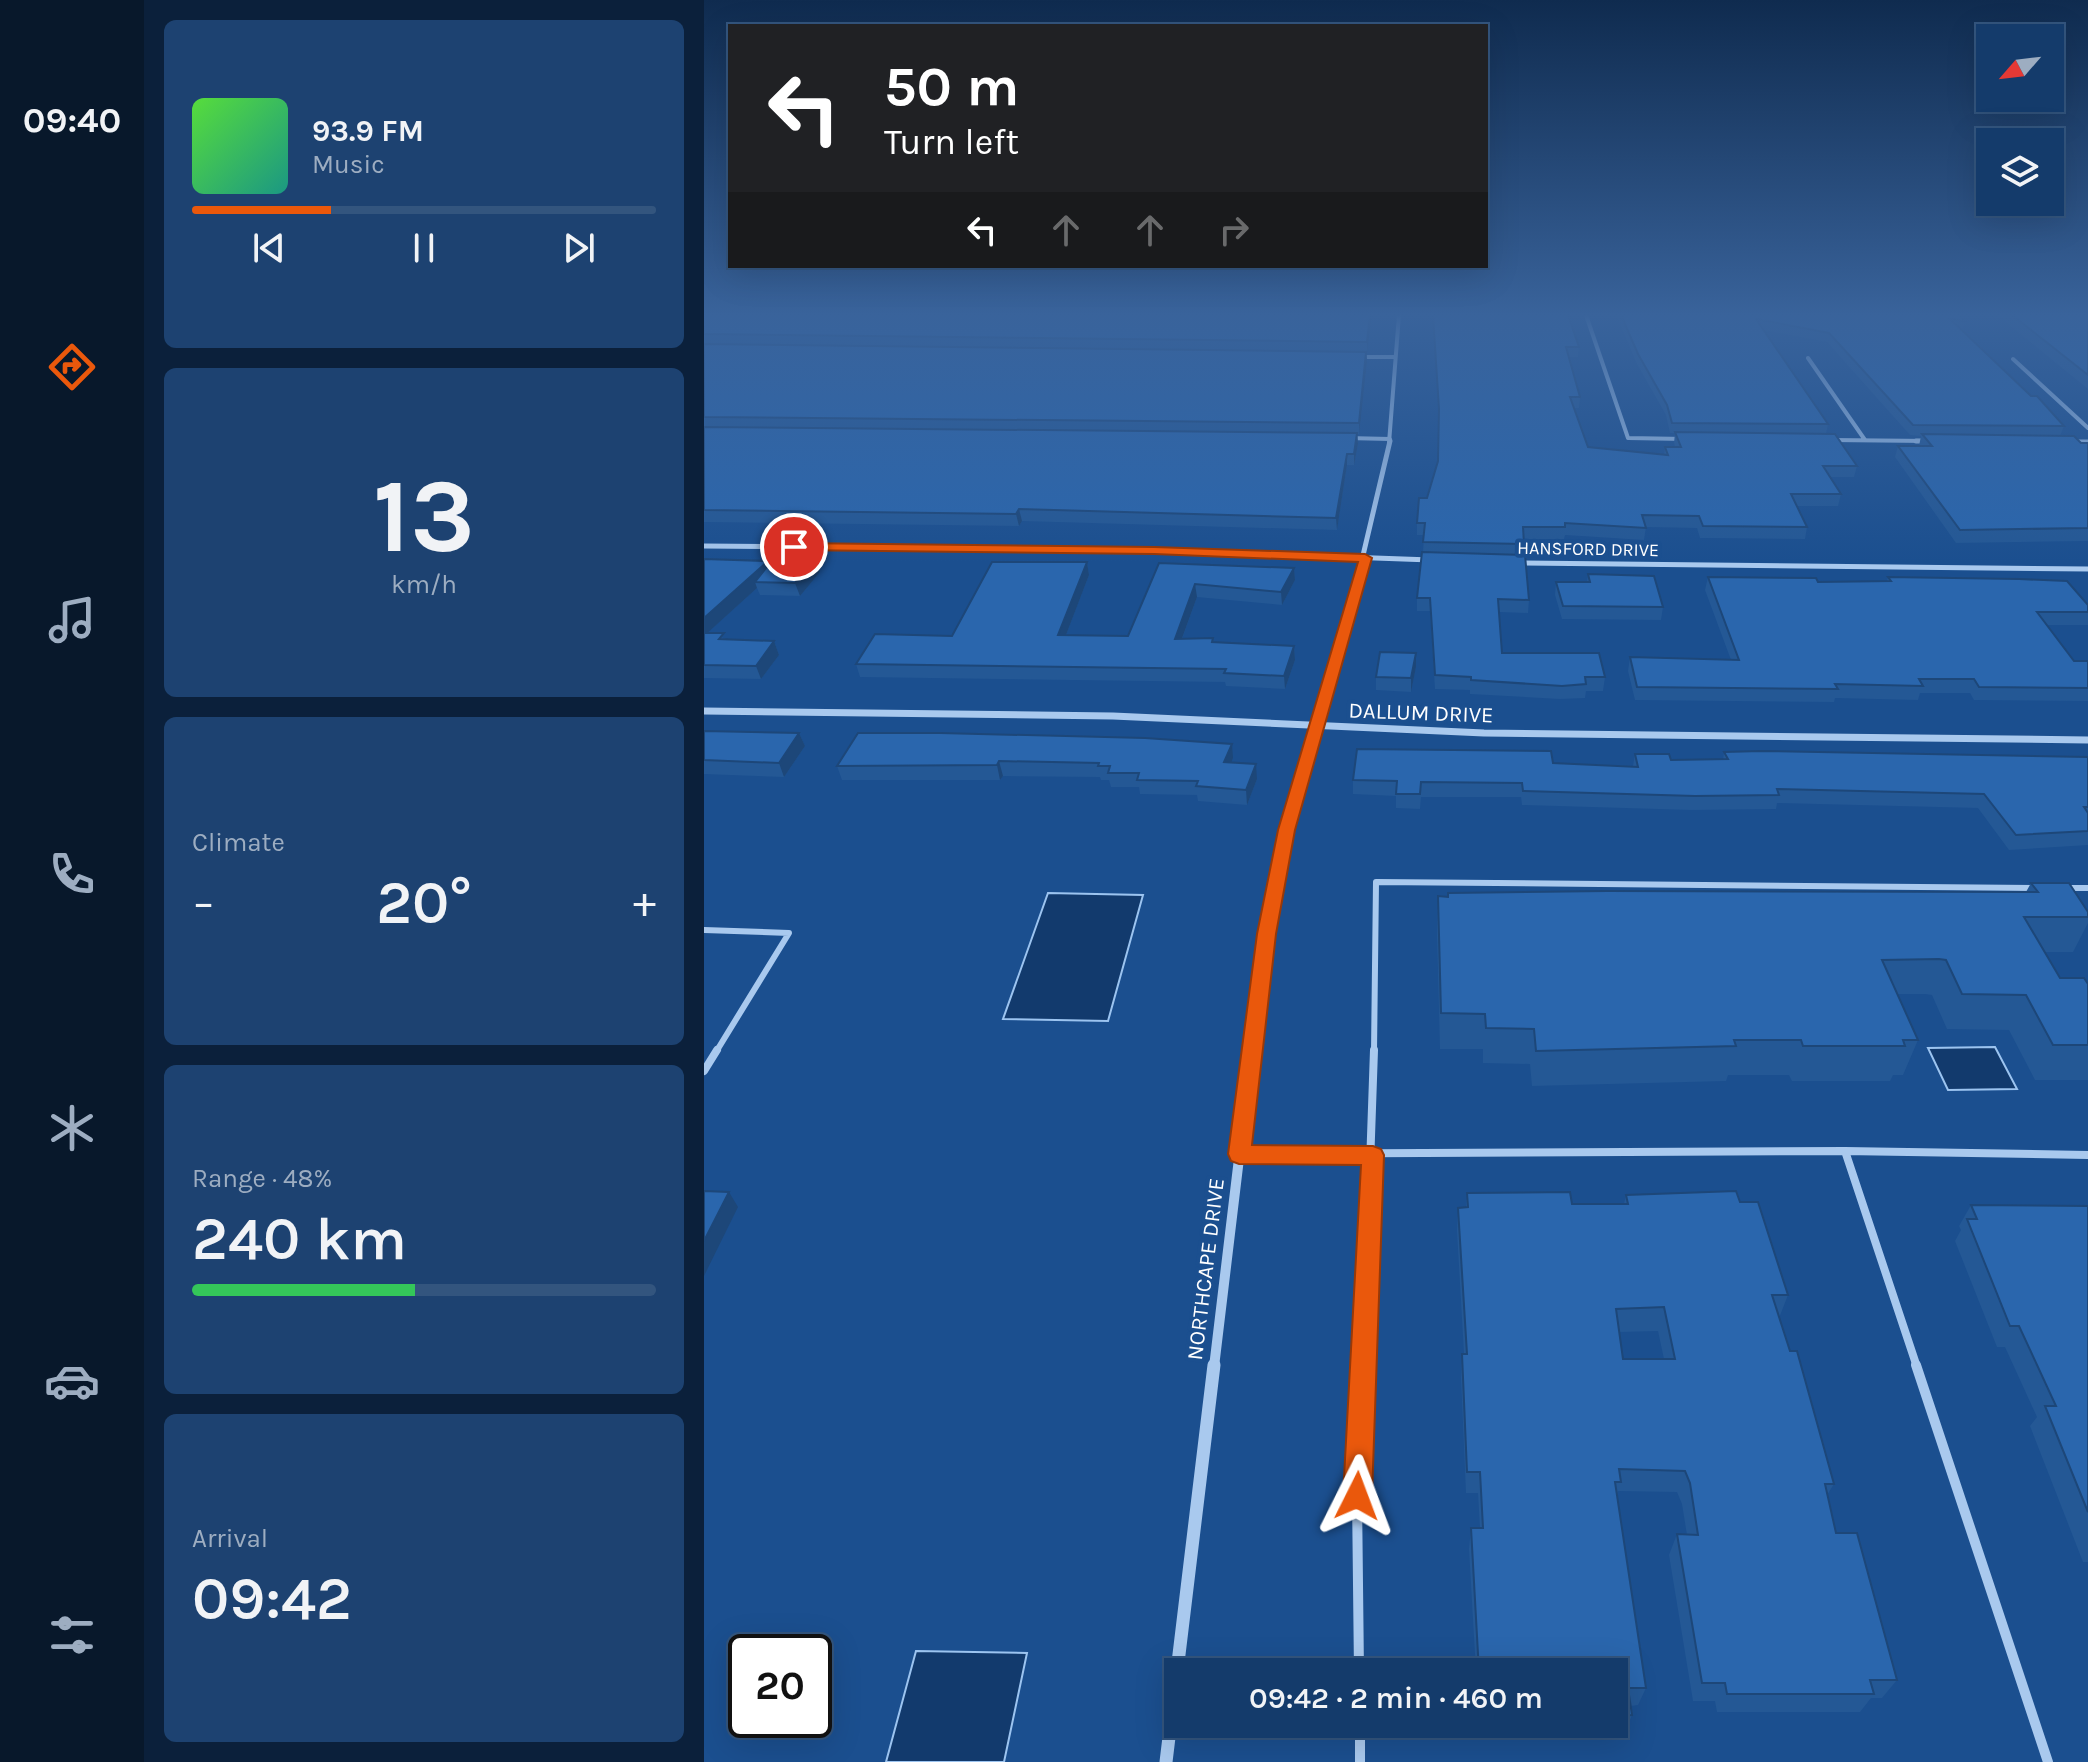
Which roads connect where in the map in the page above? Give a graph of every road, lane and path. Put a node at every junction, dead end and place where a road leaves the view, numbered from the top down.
1 (1393, 397) edge
2 (1614, 397) edge
3 (1835, 397) edge
4 (2055, 397) edge
5 (2088, 428) edge
6 (1338, 438) edge
7 (1390, 439) junction
8 (1691, 439) edge
9 (1817, 440) edge
10 (1865, 440) junction
11 (1944, 441) edge
12 (2056, 442) edge
13 (2088, 442) edge
14 (704, 546) edge
15 (1365, 558) junction
16 (1437, 560) edge
17 (1500, 562) edge
18 (2088, 569) edge
19 (704, 711) edge
20 (1315, 725) junction
21 (2088, 740) edge
22 (2041, 888) edge
23 (2057, 888) edge
24 (2088, 888) edge
25 (704, 930) edge
26 (704, 1071) edge
27 (1845, 1151) junction
28 (1239, 1154) junction
29 (1373, 1155) junction
30 (2088, 1155) edge
31 (1359, 1658) edge
32 (1360, 1738) edge
33 (1166, 1762) edge
34 (1360, 1762) edge
35 (2048, 1762) edge

1 - 7 street, NORTHCAPE DRIVE
2 - 8 street
3 - 10 street
4 - 5 street
6 - 7 street
7 - 15 street, NORTHCAPE DRIVE
9 - 10 street
10 - 11 street
12 - 13 street
14 - 15 street
15 - 16 street
15 - 20 street, NORTHCAPE DRIVE
17 - 18 street, HANSFORD DRIVE
19 - 20 street, DALLUM DRIVE
20 - 21 street, DALLUM DRIVE
20 - 28 street, NORTHCAPE DRIVE
22 - 29 lane
23 - 24 lane
25 - 26 lane
27 - 29 lane
27 - 30 lane
27 - 35 lane
28 - 29 lane
28 - 33 street, NORTHCAPE DRIVE
29 - 31 lane
32 - 34 lane

